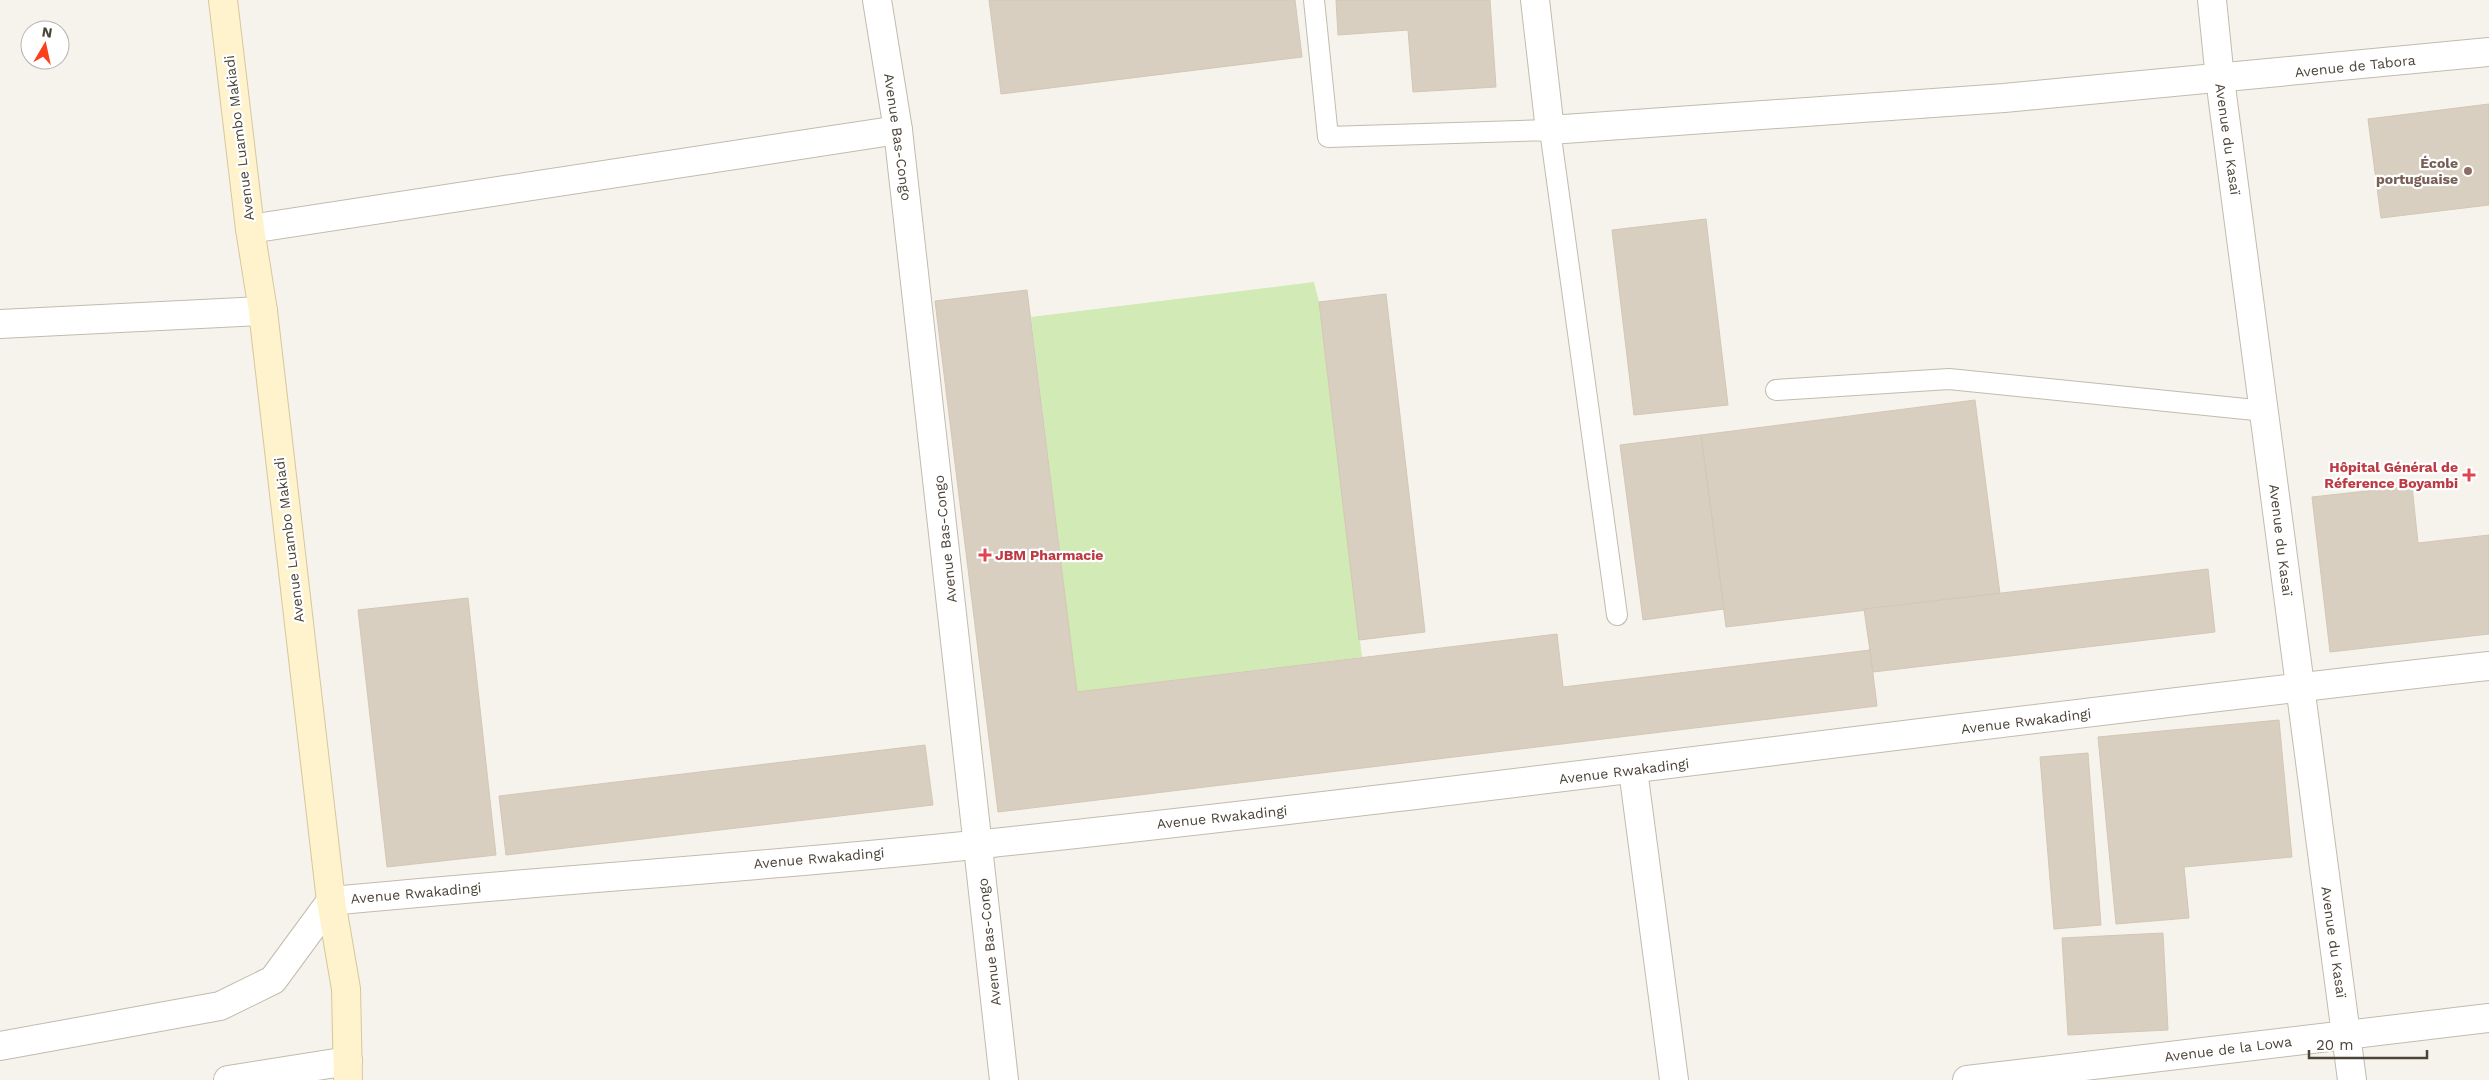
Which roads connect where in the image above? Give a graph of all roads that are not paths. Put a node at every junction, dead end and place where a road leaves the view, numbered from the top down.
1 (223, 0) edge
2 (878, 0) edge
3 (1314, 0) edge
4 (1535, 0) edge
5 (2212, 0) edge
6 (2489, 52) edge
7 (2220, 79) junction
8 (898, 130) junction
9 (1550, 130) junction
10 (250, 229) junction
11 (263, 311) junction
12 (0, 324) edge
13 (1776, 390) dead end
14 (2265, 411) junction
15 (1617, 615) dead end
16 (2489, 666) edge
17 (2300, 687) junction
18 (1633, 770) junction
19 (979, 844) junction
20 (331, 901) junction
21 (2489, 1018) edge
22 (2347, 1035) junction
23 (0, 1046) edge
24 (348, 1070) edge
25 (228, 1080) edge
26 (1004, 1080) edge
27 (1674, 1080) edge
28 (1967, 1080) edge
29 (2352, 1080) edge

1 - 10 main road, Avenue Luambo Makiadi
2 - 8 street, Avenue Bas-Congo
3 - 9 lane
4 - 9 street
5 - 7 street, Avenue du Kasaï
6 - 7 street, Avenue de Tabora
7 - 9 street, Avenue de Tabora
7 - 14 street, Avenue du Kasaï
8 - 10 street
8 - 19 street, Avenue Bas-Congo
9 - 15 lane
10 - 11 main road, Avenue Luambo Makiadi
11 - 12 street
11 - 20 main road, Avenue Luambo Makiadi
13 - 14 lane
14 - 17 street, Avenue du Kasaï
16 - 17 street, Avenue Rwakadingi
17 - 18 street, Avenue Rwakadingi
17 - 22 street, Avenue du Kasaï
18 - 19 street, Avenue Rwakadingi
18 - 27 street
19 - 20 street, Avenue Rwakadingi
19 - 26 street, Avenue Bas-Congo
20 - 23 street, Avenue Rwakadingi
20 - 24 main road, Avenue Luambo Makiadi
21 - 22 street, Avenue de la Lowa
22 - 28 street, Avenue de la Lowa
22 - 29 street, Avenue du Kasaï
24 - 25 street

